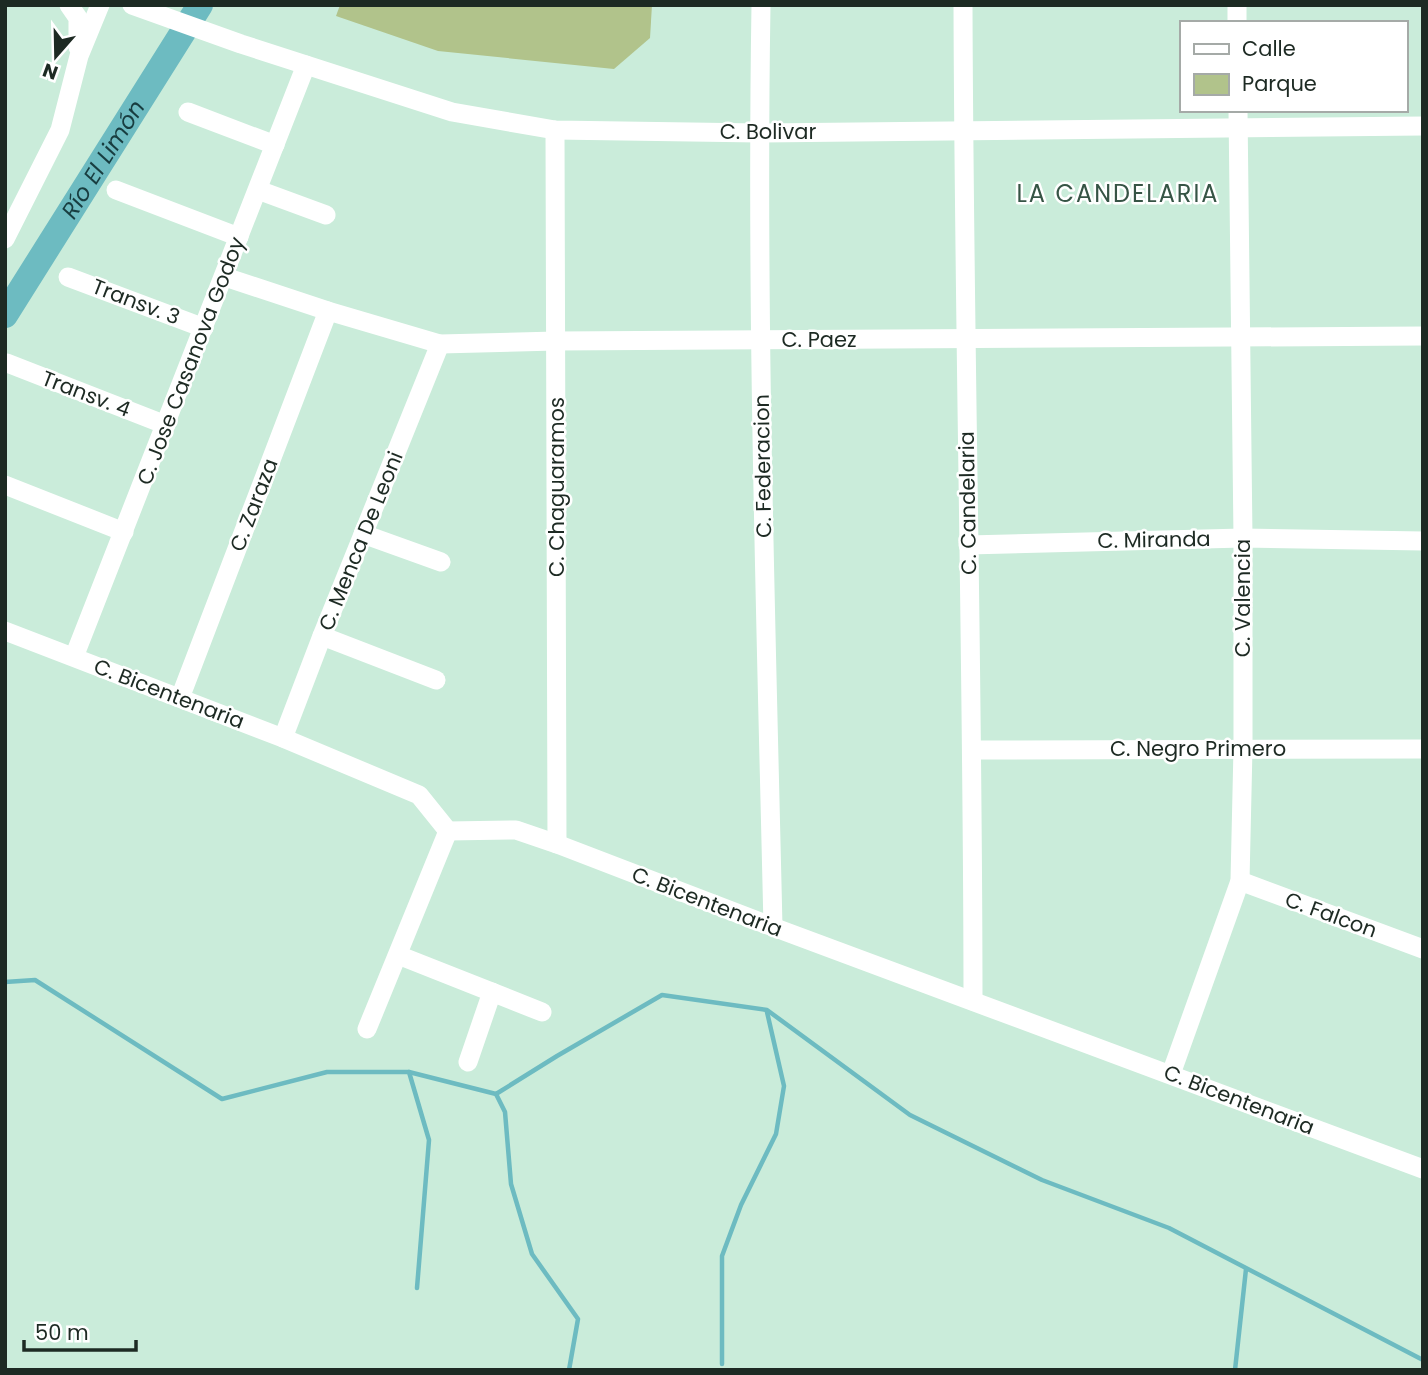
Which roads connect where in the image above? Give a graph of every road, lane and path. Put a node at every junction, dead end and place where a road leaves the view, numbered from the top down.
1 (69, 5) edge
2 (100, 5) edge
3 (761, 5) edge
4 (963, 5) edge
5 (133, 6) edge
6 (79, 56) junction
7 (306, 65) junction
8 (188, 112) dead end
9 (1239, 119) edge
10 (1423, 126) edge
11 (555, 130) junction
12 (963, 130) junction
13 (759, 133) junction
14 (275, 145) junction
15 (117, 190) dead end
16 (258, 190) junction
17 (326, 215) dead end
18 (239, 237) junction
19 (5, 239) edge
20 (225, 276) junction
21 (68, 277) dead end
22 (328, 311) junction
23 (204, 328) junction
24 (1423, 336) edge
25 (1243, 337) junction
26 (965, 339) junction
27 (761, 340) junction
28 (556, 341) junction
29 (440, 344) junction
30 (7, 363) edge
31 (166, 425) junction
32 (5, 485) edge
33 (124, 532) junction
34 (363, 534) junction
35 (1243, 538) junction
36 (1423, 541) edge
37 (968, 545) junction
38 (441, 562) dead end
39 (5, 631) edge
40 (322, 636) junction
41 (74, 657) junction
42 (436, 680) dead end
43 (180, 698) junction
44 (283, 738) junction
45 (1243, 748) junction
46 (1423, 749) edge
47 (973, 750) junction
48 (449, 831) junction
49 (558, 844) junction
50 (1240, 881) junction
51 (773, 928) junction
52 (1423, 948) edge
53 (398, 955) junction
54 (492, 992) junction
55 (973, 1001) junction
56 (542, 1012) dead end
57 (368, 1029) dead end
58 (468, 1062) dead end
59 (1171, 1074) junction
60 (1423, 1169) edge

1 - 6 street
2 - 6 street
3 - 13 street, C. Federacion
4 - 12 street, C. Candelaria
5 - 7 street, C. Bolivar
6 - 19 street
7 - 11 street, C. Bolivar
7 - 14 street, C. Jose Casanova Godoy
8 - 14 street
9 - 10 street, C. Bolivar
9 - 12 street, C. Bolivar
9 - 25 street, C. Valencia
11 - 13 street, C. Bolivar
11 - 28 street, C. Chaguaramos
12 - 13 street, C. Bolivar
12 - 26 street, C. Candelaria
13 - 27 street, C. Federacion
14 - 16 street, C. Jose Casanova Godoy
15 - 18 street
16 - 17 street
16 - 18 street, C. Jose Casanova Godoy
18 - 20 street, C. Jose Casanova Godoy
20 - 22 street, C. Paez
20 - 23 street, C. Jose Casanova Godoy
21 - 23 street, Transv. 3
22 - 29 street, C. Paez
22 - 43 street, C. Zaraza
23 - 31 street, C. Jose Casanova Godoy
24 - 25 street, C. Paez
25 - 26 street, C. Paez
25 - 35 street, C. Valencia
26 - 27 street, C. Paez
26 - 37 street, C. Candelaria
27 - 28 street, C. Paez
27 - 51 street, C. Federacion
28 - 29 street, C. Paez
28 - 49 street, C. Chaguaramos
29 - 34 street, C. Menca De Leoni
30 - 31 street, Transv. 4
31 - 33 street, C. Jose Casanova Godoy
32 - 33 street
33 - 41 street, C. Jose Casanova Godoy
34 - 38 street
34 - 40 street, C. Menca De Leoni
35 - 36 street, C. Miranda
35 - 37 street, C. Miranda
35 - 45 street, C. Valencia
37 - 47 street, C. Candelaria
39 - 41 street, C. Bicentenaria
40 - 42 street
40 - 44 street, C. Menca De Leoni
41 - 43 street, C. Bicentenaria
43 - 44 street, C. Bicentenaria
44 - 48 street, C. Bicentenaria
45 - 46 street, C. Negro Primero
45 - 47 street, C. Negro Primero
45 - 50 street, C. Valencia
47 - 55 street, C. Candelaria
48 - 49 street, C. Bicentenaria
48 - 53 street
49 - 51 street, C. Bicentenaria
50 - 52 street, C. Falcon
50 - 59 street, C. Valencia
51 - 55 street, C. Bicentenaria
53 - 54 street
53 - 57 street
54 - 56 street
54 - 58 street
55 - 59 street, C. Bicentenaria
59 - 60 street, C. Bicentenaria

